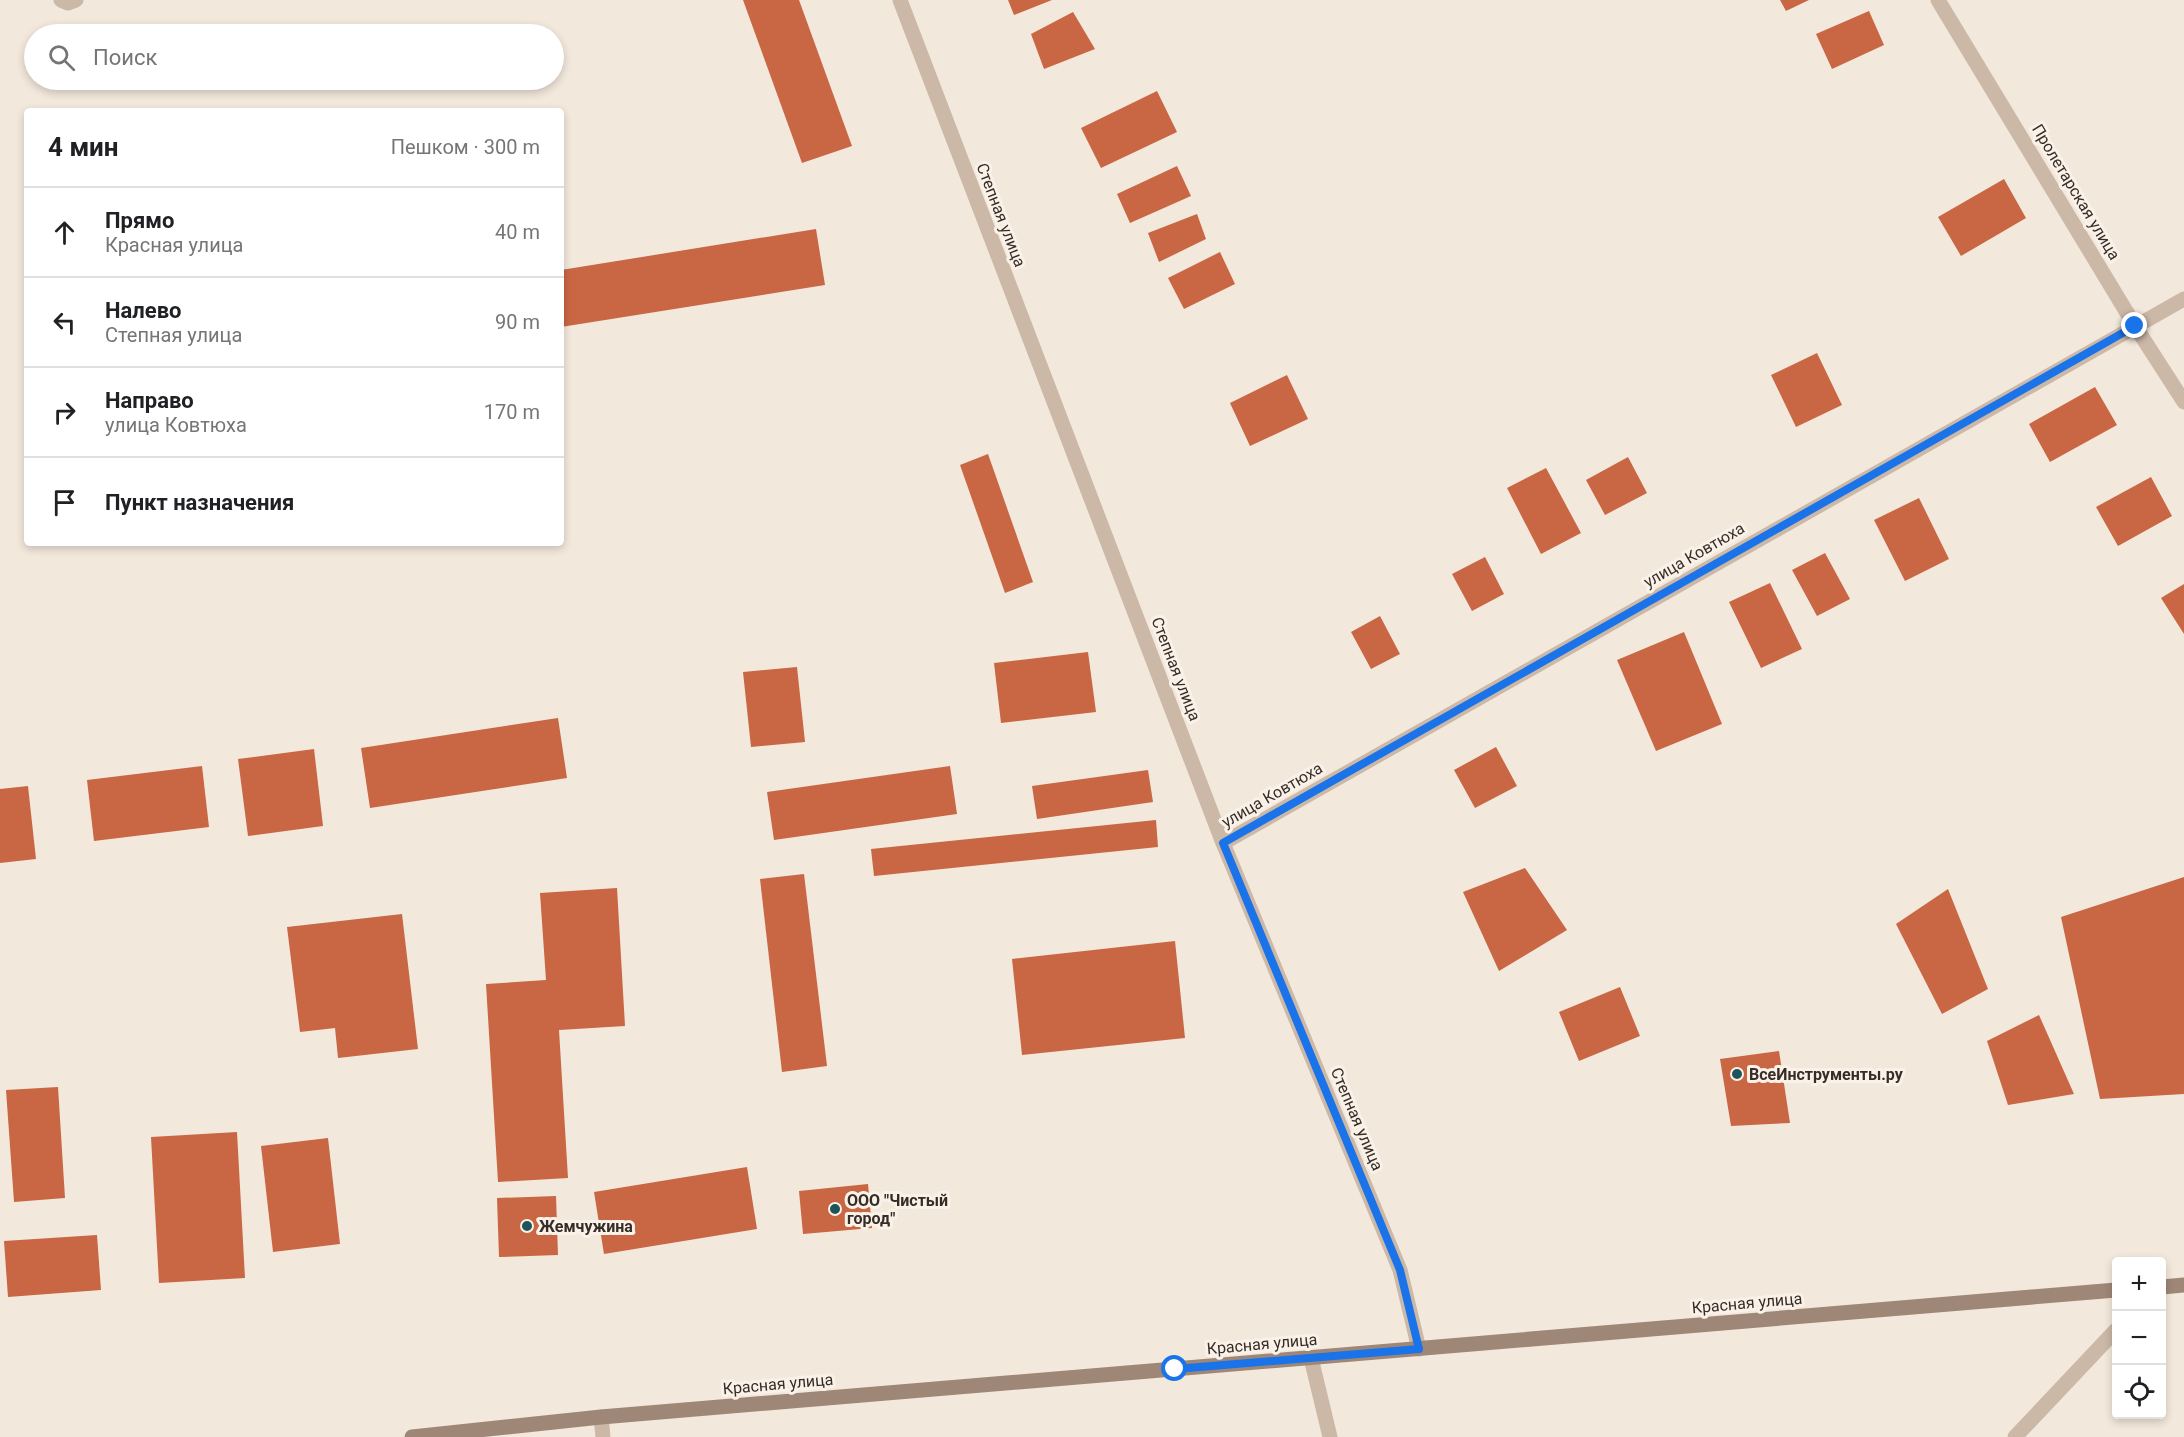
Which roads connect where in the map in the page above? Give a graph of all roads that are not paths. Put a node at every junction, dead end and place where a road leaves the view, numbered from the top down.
1 (61, 0) edge
2 (76, 0) edge
3 (900, 0) edge
4 (1938, 0) edge
5 (2184, 299) edge
6 (2135, 326) junction
7 (2184, 402) edge
8 (1223, 843) junction
9 (2184, 1285) edge
10 (2166, 1287) edge
11 (2112, 1290) edge
12 (2112, 1334) edge
13 (1419, 1349) junction
14 (1311, 1358) junction
15 (601, 1417) junction
16 (412, 1437) edge
17 (603, 1437) edge
18 (1330, 1437) edge
19 (2015, 1437) edge

1 - 2 street
3 - 8 street, Степная улица
4 - 6 street, Пролетарская улица
5 - 6 street, улица Ковтюха
6 - 7 street, Пролетарская улица
6 - 8 street, улица Ковтюха
8 - 13 street, Степная улица
9 - 10 main road
11 - 13 main road, Красная улица
12 - 19 street
13 - 14 main road, Красная улица
14 - 15 main road, Красная улица
14 - 18 street
15 - 16 main road, Красная улица
15 - 17 street

